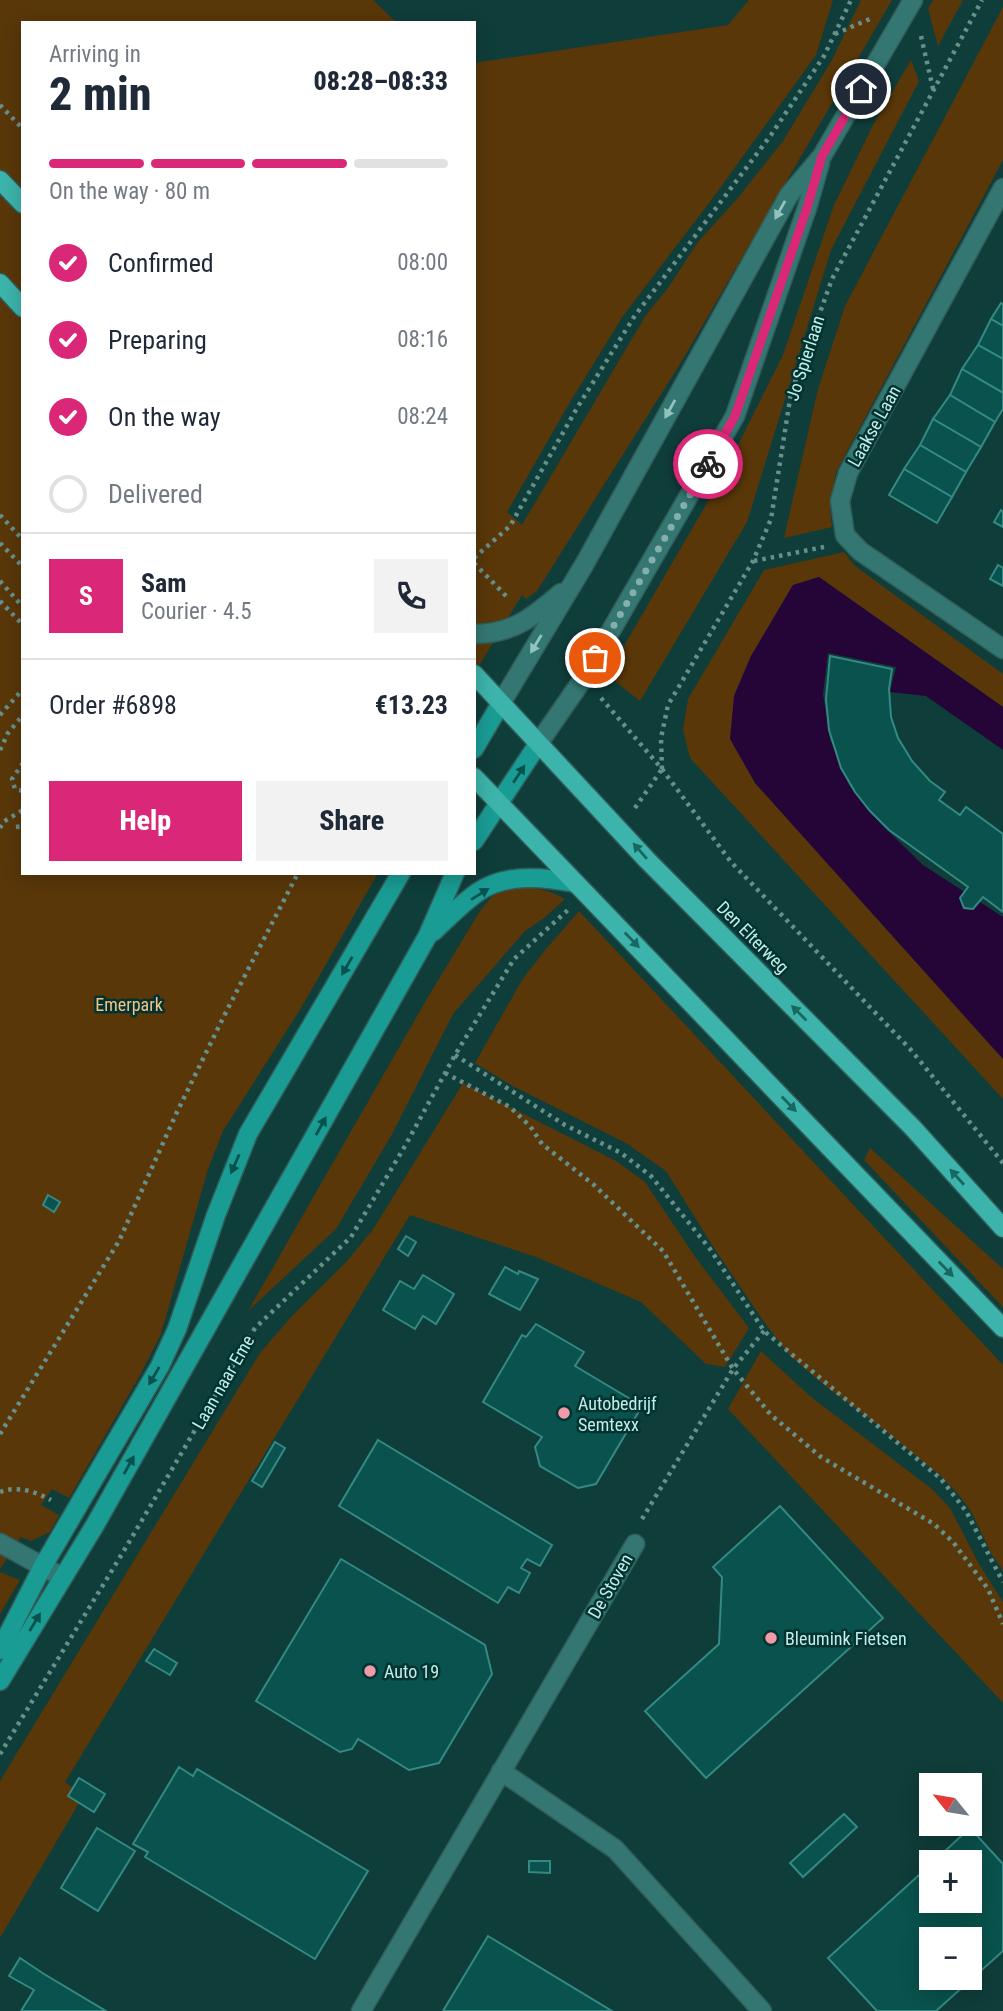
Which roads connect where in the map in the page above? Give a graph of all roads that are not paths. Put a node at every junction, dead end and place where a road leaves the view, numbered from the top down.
1 (913, 0) edge
2 (822, 156) junction
3 (0, 180) edge
4 (1003, 188) edge
5 (21, 202) edge
6 (0, 283) edge
7 (21, 306) edge
8 (572, 584) junction
9 (476, 634) edge
10 (1003, 649) edge
11 (476, 676) edge
12 (501, 703) junction
13 (538, 744) junction
14 (476, 747) edge
15 (476, 779) edge
16 (499, 804) junction
17 (476, 838) edge
18 (400, 875) edge
19 (454, 875) edge
20 (575, 883) junction
21 (427, 937) junction
22 (1003, 1228) edge
23 (1003, 1328) edge
24 (0, 1543) edge
25 (635, 1544) road end
26 (43, 1566) junction
27 (62, 1577) junction
28 (0, 1650) edge
29 (0, 1681) edge
30 (502, 1771) junction
31 (361, 2011) edge
32 (762, 2011) edge

1 - 2 street
2 -> 8 street
2 - 13 street
3 - 5 main road
4 - 10 street, Laakse Laan
6 - 7 main road
8 - 9 street
8 -> 12 street
11 - 12 main road, Den Elterweg
12 - 13 main road, Den Elterweg
12 - 14 street
16 -> 13 street
22 -> 13 main road, Den Elterweg
15 - 16 main road
16 - 17 street
16 - 20 main road
18 -> 26 street
19 - 21 street
21 -> 20 street
20 -> 23 main road
27 -> 21 street
24 - 26 street
25 - 30 street, De Stoven
26 - 27 street
26 - 28 street
29 -> 27 street
30 - 31 street, De Stoven
30 - 32 street

